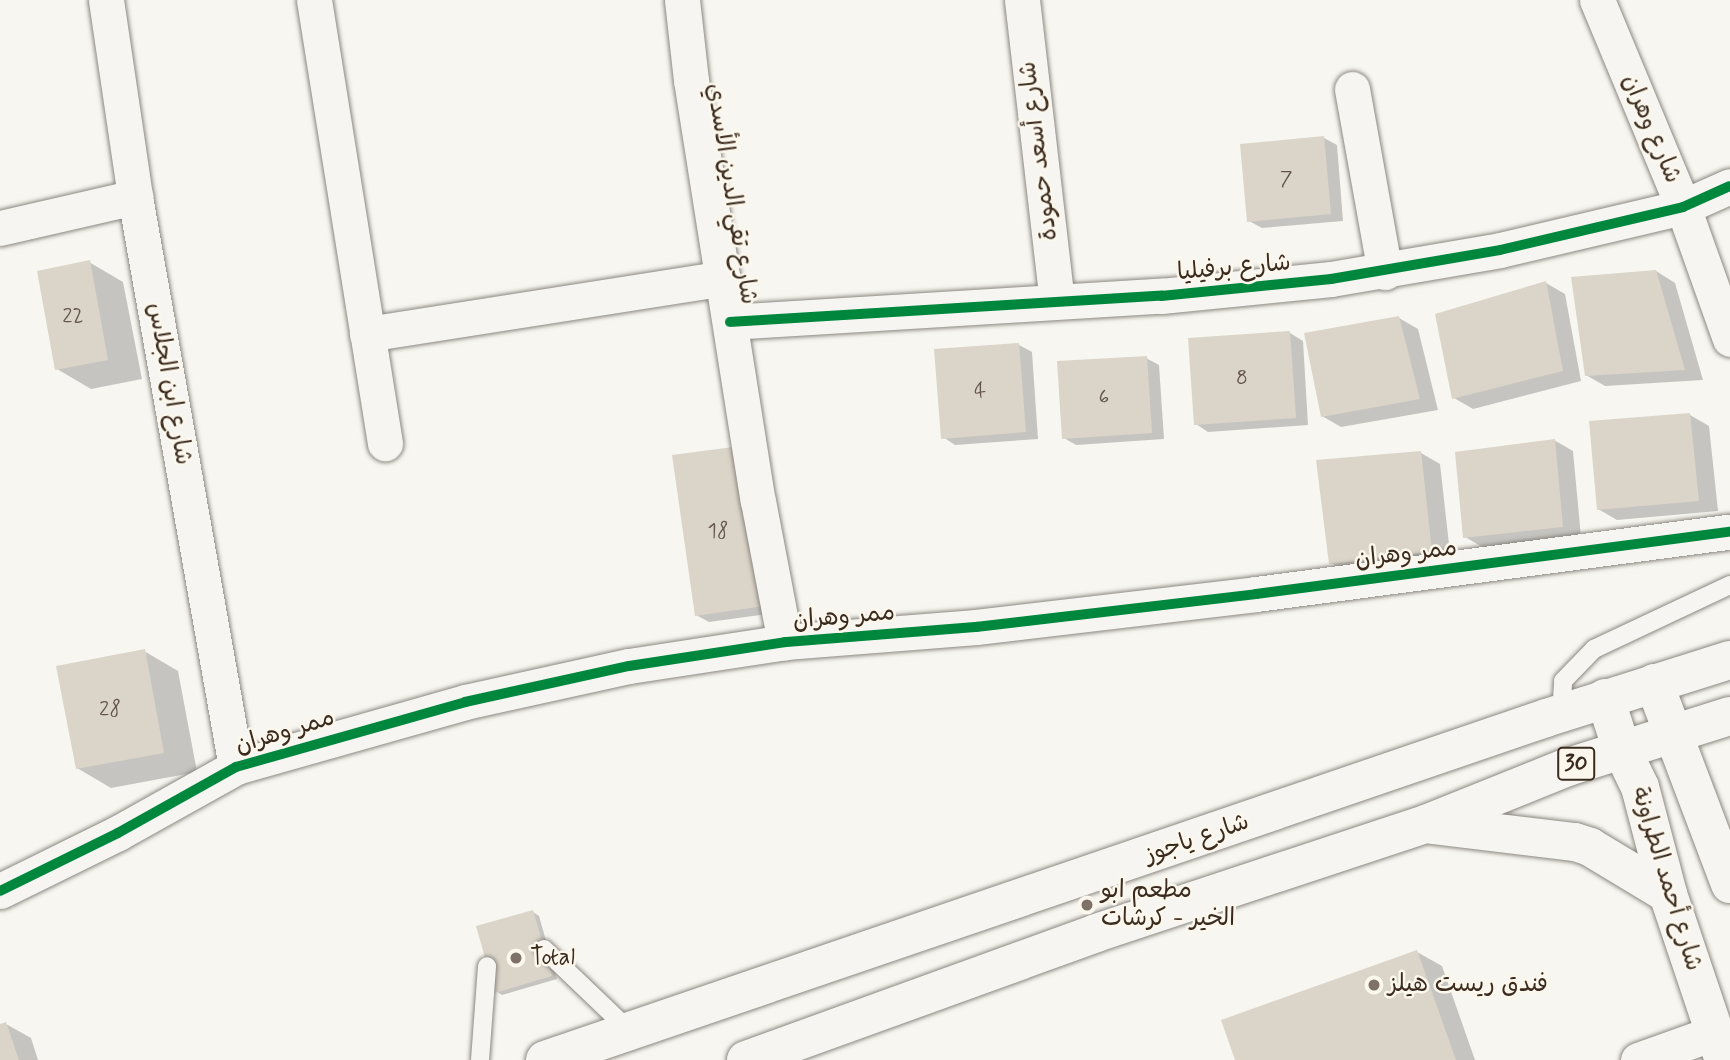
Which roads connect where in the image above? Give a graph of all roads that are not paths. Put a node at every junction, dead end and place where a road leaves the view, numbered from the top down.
1 (106, 0) edge
2 (314, 0) edge
3 (682, 0) edge
4 (1022, 0) edge
5 (1597, 0) edge
6 (1352, 89) dead end
7 (1730, 186) edge
8 (135, 197) junction
9 (1683, 207) junction
10 (0, 229) edge
11 (1385, 272) junction
12 (723, 278) junction
13 (1057, 301) junction
14 (730, 322) junction
15 (368, 334) junction
16 (1730, 338) edge
17 (385, 443) dead end
18 (1730, 532) edge
19 (1730, 585) edge
20 (785, 642) junction
21 (1730, 660) edge
22 (1654, 683) junction
23 (1605, 698) junction
24 (1561, 713) junction
25 (1730, 716) edge
26 (1672, 733) junction
27 (1622, 750) junction
28 (236, 767) junction
29 (1426, 824) junction
30 (1730, 884) edge
31 (0, 891) edge
32 (1668, 894) junction
33 (544, 949) dead end
34 (487, 966) dead end
35 (631, 1032) junction
36 (1719, 1046) edge
37 (480, 1060) edge
38 (545, 1060) edge
39 (746, 1060) edge
40 (1637, 1060) edge

1 - 8 street, شارع ابن الجلاس
2 - 15 street
3 - 12 street, شارع تقي الدين الأسدي
4 - 13 street, شارع أسعد حمودة
5 - 9 street, شارع وهران
6 - 11 street
7 - 9 street, شارع برفيليا
8 - 10 street
8 - 28 street, شارع ابن الجلاس
9 - 11 street, شارع برفيليا
9 - 16 street, شارع وهران
11 - 13 street, شارع برفيليا
12 - 14 street, شارع تقي الدين الأسدي
12 - 15 street
13 - 14 street, شارع برفيليا
14 - 20 street, شارع تقي الدين الأسدي
15 - 17 street
18 - 20 street, ممر وهران
19 - 24 lane
20 - 28 street, ممر وهران
21 - 22 main road, شارع ياجوز / 30
22 - 23 main road, شارع ياجوز / 30
22 - 26 main road
23 - 24 main road, شارع ياجوز / 30
23 - 27 main road, شارع أحمد الطراونة
24 - 35 main road, شارع ياجوز / 30
25 - 26 main road, 30
26 - 27 main road, 30
26 - 30 main road
27 - 29 main road, 30
27 - 32 main road, شارع أحمد الطراونة
28 - 31 street, ممر وهران
29 - 32 main road
29 - 39 main road, 30
32 - 36 main road, شارع أحمد الطراونة
33 - 35 lane
34 - 37 lane
35 - 38 main road, شارع ياجوز / 30
36 - 40 street

